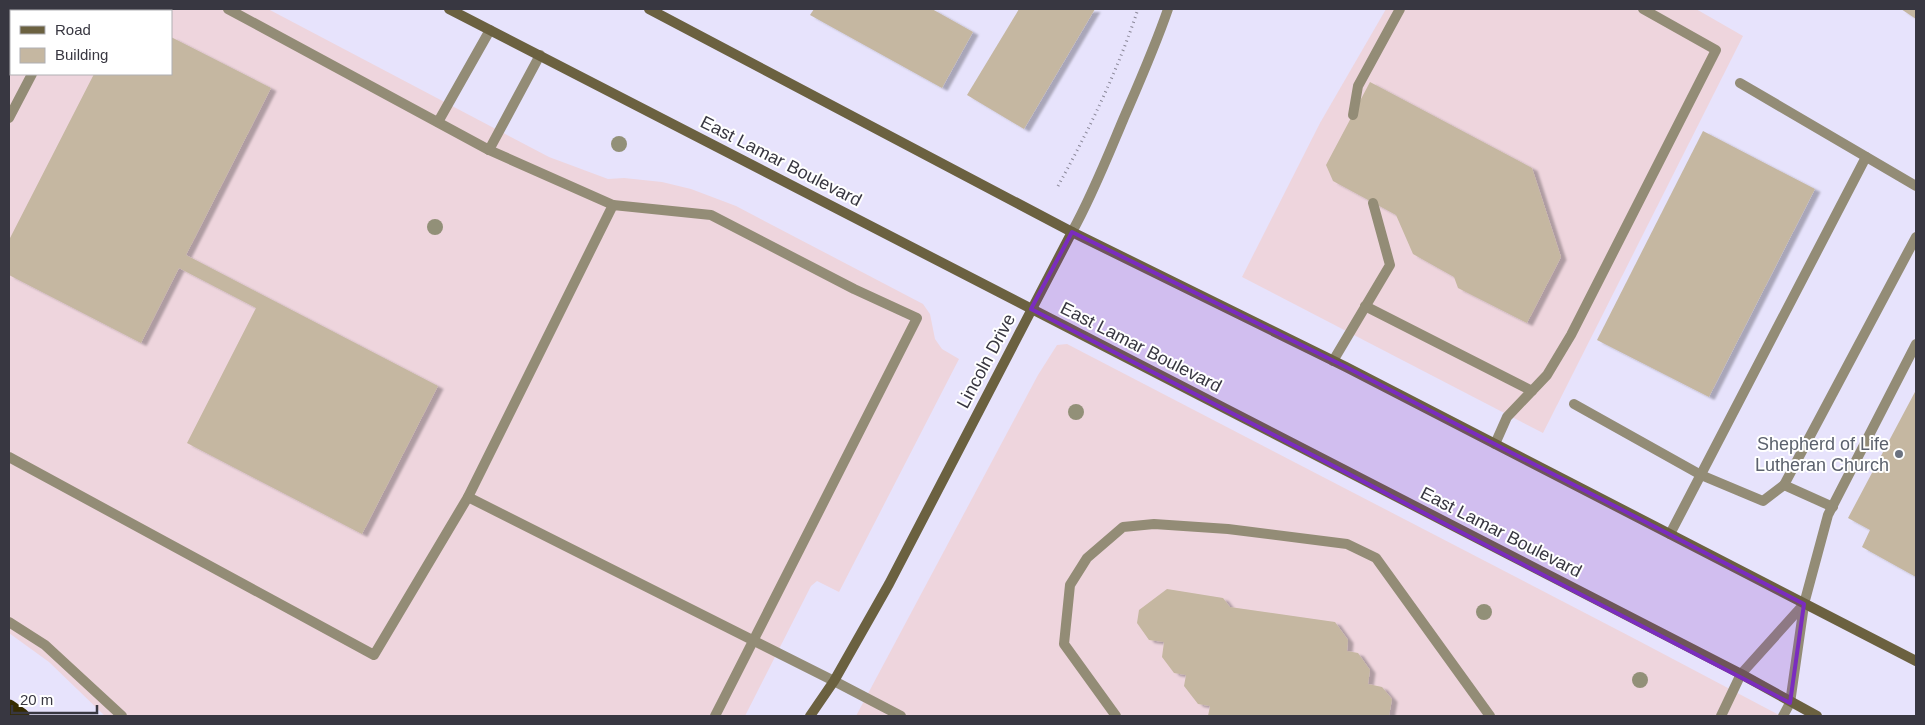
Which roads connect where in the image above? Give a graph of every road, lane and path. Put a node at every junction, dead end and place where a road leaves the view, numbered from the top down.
1 (228, 9) edge
2 (449, 9) edge
3 (649, 9) edge
4 (1138, 9) edge
5 (1168, 9) edge
6 (1400, 9) edge
7 (1643, 9) edge
8 (490, 30) junction
9 (540, 55) junction
10 (31, 75) edge
11 (1740, 83) dead end
12 (1353, 115) dead end
13 (9, 118) edge
14 (438, 122) junction
15 (489, 150) junction
16 (1866, 157) junction
17 (1058, 186) dead end
18 (1916, 186) edge
19 (1374, 203) dead end
20 (613, 205) junction
21 (1072, 232) junction
22 (1916, 237) edge
23 (1365, 306) junction
24 (1031, 308) junction
25 (1916, 344) edge
26 (1333, 361) junction
27 (1532, 391) junction
28 (1574, 404) dead end
29 (1495, 444) junction
30 (9, 457) edge
31 (1701, 475) junction
32 (1784, 485) junction
33 (468, 497) junction
34 (1832, 506) junction
35 (1670, 534) junction
36 (1804, 604) junction
37 (9, 622) edge
38 (755, 641) junction
39 (1916, 661) edge
40 (1741, 674) junction
41 (834, 681) junction
42 (1790, 703) junction
43 (9, 708) edge
44 (22, 716) edge
45 (122, 716) edge
46 (716, 716) edge
47 (810, 716) edge
48 (901, 716) edge
49 (1116, 716) edge
50 (1490, 716) edge
51 (1721, 716) edge
52 (1784, 716) edge
53 (1817, 716) edge

1 - 14 street
2 - 8 main road, East Lamar Boulevard
3 - 21 main road
4 - 17 path
5 - 21 street, Lincoln Drive
6 - 12 street
7 - 27 street
8 - 9 main road, East Lamar Boulevard
8 - 14 street
9 - 15 street
9 - 24 main road, East Lamar Boulevard
10 - 13 street
11 - 16 street
14 - 15 street
15 - 20 street
16 - 18 street
16 - 31 street
19 - 23 street
20 - 33 street
20 - 38 street
21 - 24 main road, Lincoln Drive
21 - 26 main road
22 - 32 street
23 - 26 street
23 - 27 street
24 - 40 main road, East Lamar Boulevard
24 - 41 main road, Lincoln Drive
25 - 34 street
26 - 29 main road
27 - 29 street
28 - 31 street
29 - 35 main road
30 - 33 street
31 - 32 street
31 - 35 street
32 - 34 street
33 - 38 street
34 - 36 street
35 - 36 main road
36 - 39 main road
36 - 40 street
36 - 42 street
37 - 45 street
38 - 41 street
38 - 46 street
40 - 42 main road, East Lamar Boulevard
40 - 51 street
41 - 47 main road, Lincoln Drive
41 - 48 street
42 - 52 street
42 - 53 main road, East Lamar Boulevard
43 - 44 highway
49 - 50 street

